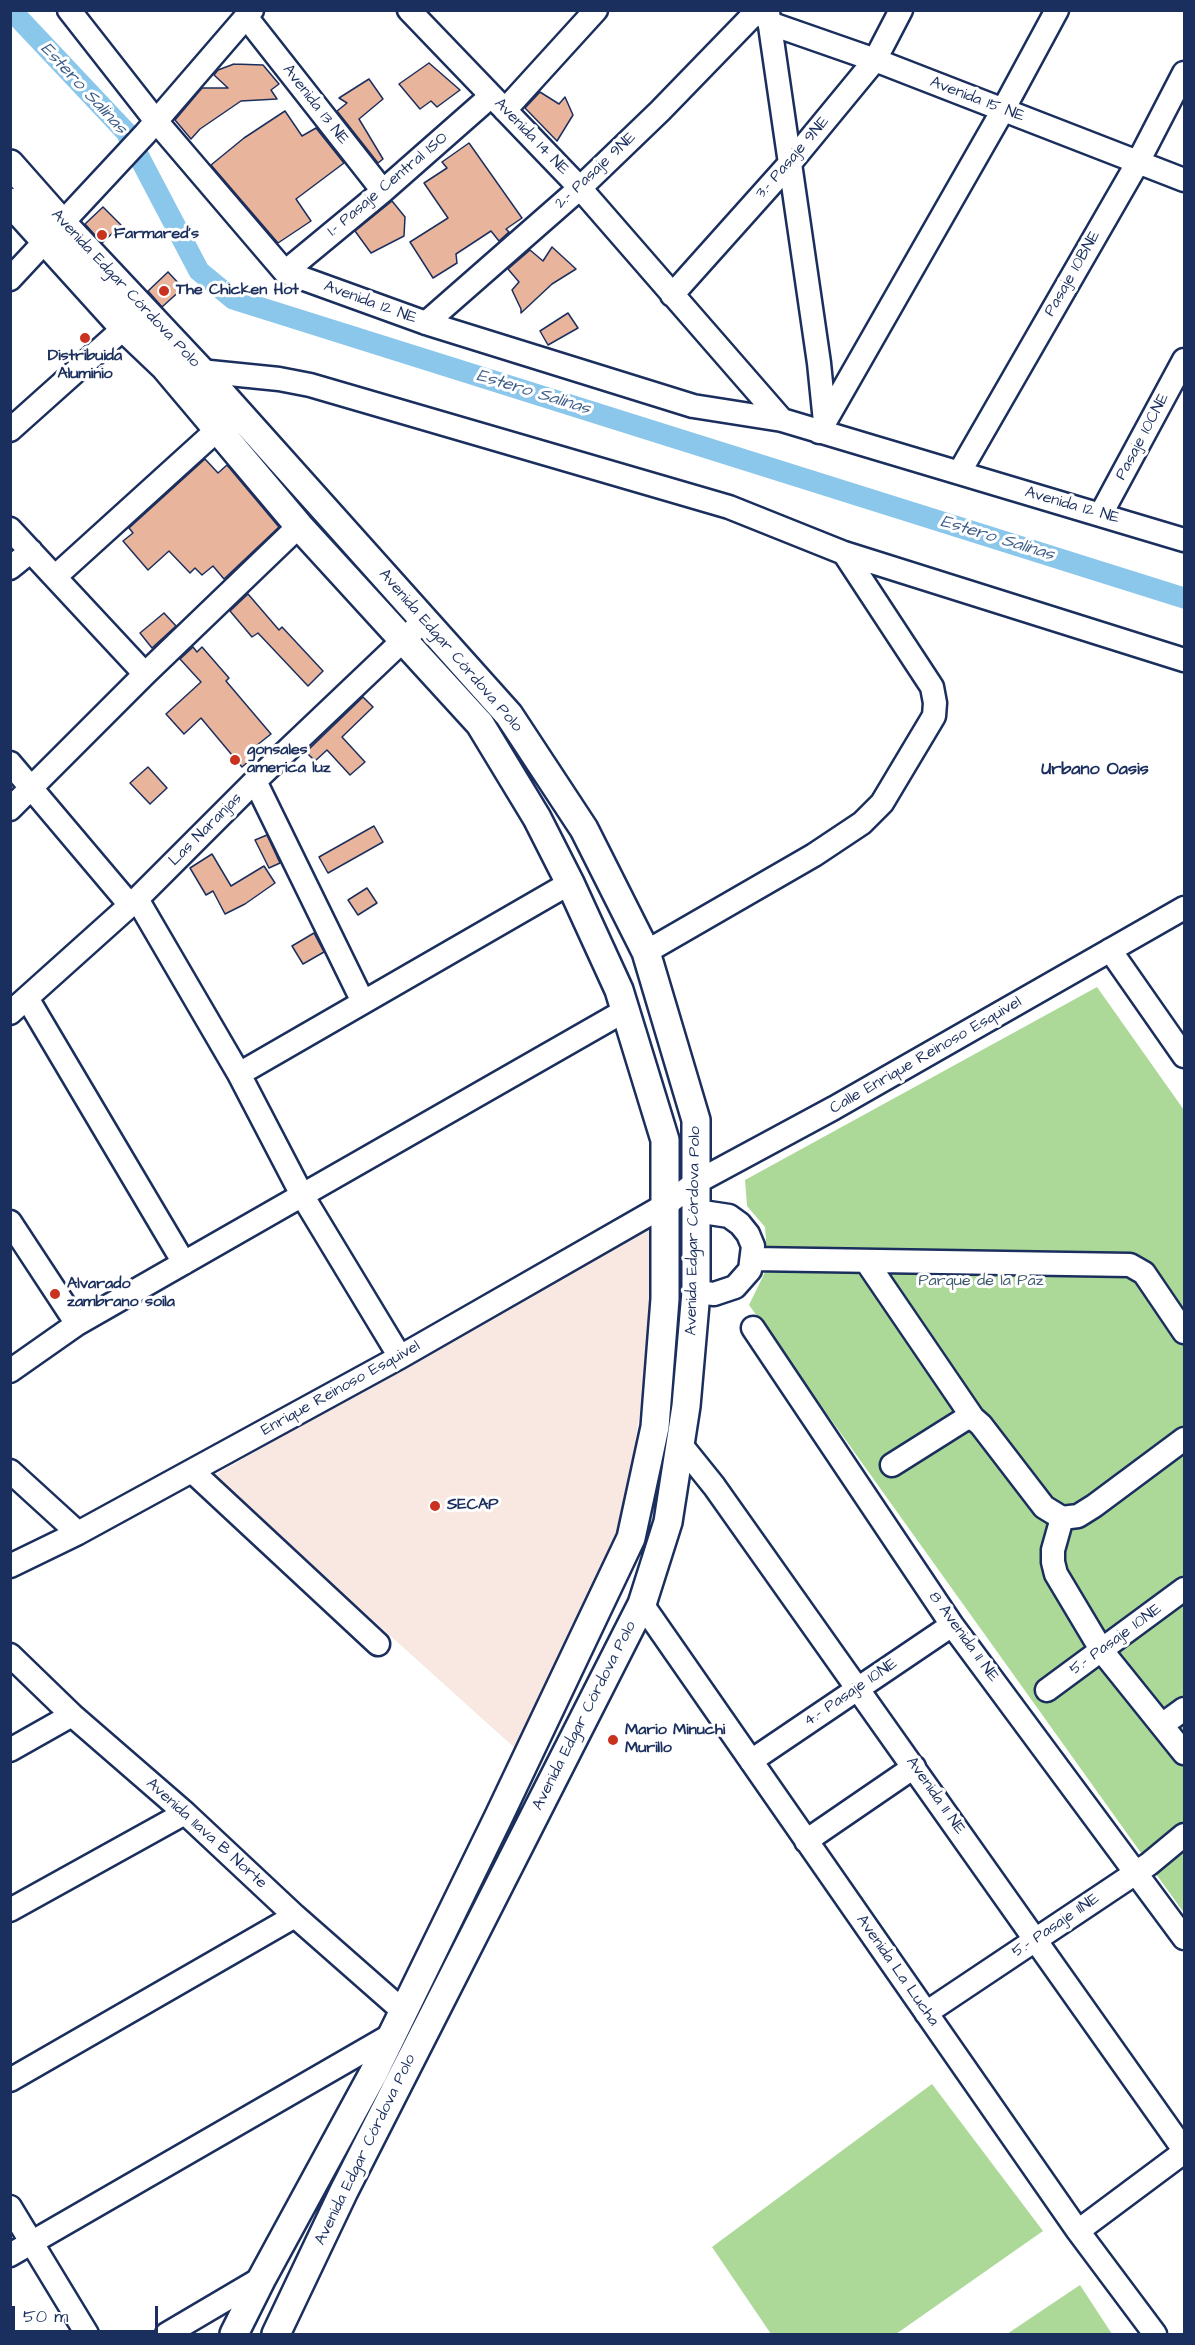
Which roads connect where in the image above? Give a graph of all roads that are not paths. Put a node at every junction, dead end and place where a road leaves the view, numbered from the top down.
1 (69, 10) edge
2 (596, 10) edge
3 (901, 10) edge
4 (1057, 10) edge
5 (249, 14) edge
6 (421, 15) edge
7 (765, 15) edge
8 (875, 60) junction
9 (1185, 73) edge
10 (498, 103) junction
11 (1003, 110) junction
12 (150, 127) junction
13 (791, 162) junction
14 (1138, 162) junction
15 (10, 164) edge
16 (1185, 180) edge
17 (580, 188) junction
18 (382, 191) junction
19 (10, 202) edge
20 (54, 232) junction
21 (285, 272) junction
22 (10, 279) edge
23 (672, 295) junction
24 (426, 323) junction
25 (124, 328) junction
26 (1185, 360) edge
27 (165, 367) junction
28 (201, 371) junction
29 (782, 420) junction
30 (822, 427) junction
31 (10, 430) edge
32 (217, 430) junction
33 (959, 472) junction
34 (1101, 514) junction
35 (299, 526) junction
36 (10, 529) edge
37 (1185, 540) edge
38 (31, 551) junction
39 (844, 553) junction
40 (10, 568) edge
41 (56, 576) junction
42 (424, 620) junction
43 (404, 638) junction
44 (1185, 660) edge
45 (145, 674) junction
46 (10, 762) edge
47 (255, 781) junction
48 (32, 788) junction
49 (10, 810) edge
50 (570, 883) junction
51 (134, 902) junction
52 (1185, 908) edge
53 (1110, 950) junction
54 (646, 952) junction
55 (27, 998) junction
56 (363, 1002) junction
57 (626, 1010) junction
58 (10, 1013) edge
59 (1185, 1056) edge
60 (239, 1074) junction
61 (695, 1184) junction
62 (302, 1195) junction
63 (667, 1204) junction
64 (696, 1211) junction
65 (10, 1222) edge
66 (753, 1259) junction
67 (867, 1261) junction
68 (184, 1263) junction
69 (696, 1292) junction
70 (77, 1324) junction
71 (753, 1328) dead end
72 (1185, 1332) edge
73 (400, 1357) junction
74 (11, 1370) edge
75 (973, 1418) junction
76 (1185, 1439) edge
77 (681, 1445) junction
78 (892, 1465) dead end
79 (10, 1471) edge
80 (192, 1471) junction
81 (1062, 1518) junction
82 (78, 1533) junction
83 (10, 1566) edge
84 (1185, 1589) edge
85 (642, 1604) junction
86 (952, 1625) junction
87 (378, 1644) dead end
88 (1102, 1651) junction
89 (10, 1655) edge
90 (858, 1688) junction
91 (1047, 1690) dead end
92 (1185, 1709) edge
93 (72, 1715) junction
94 (1162, 1725) junction
95 (10, 1750) edge
96 (1185, 1753) edge
97 (751, 1761) junction
98 (915, 1767) junction
99 (185, 1813) junction
100 (1185, 1835) edge
101 (806, 1840) junction
102 (1137, 1872) junction
103 (10, 1910) edge
104 (295, 1916) junction
105 (1185, 1938) edge
106 (1037, 1939) junction
107 (926, 2013) junction
108 (398, 2022) junction
109 (10, 2080) edge
110 (1185, 2151) edge
111 (10, 2207) edge
112 (1078, 2231) junction
113 (32, 2243) junction
114 (10, 2255) edge
115 (262, 2278) junction
116 (87, 2334) edge
117 (167, 2334) edge
118 (234, 2334) edge
119 (276, 2334) edge
120 (1155, 2334) edge

1 - 12 street, Avenida 12 NE
2 - 10 street, 1.- Pasaje Central 1SO
3 - 8 street, 3.- Pasaje 9NE
4 - 11 street
5 - 12 street
5 - 18 street, Avenida 13 NE
6 - 10 street, Avenida 14 NE
7 - 8 street, Avenida 15 NE
7 - 13 street
7 - 17 street, 2.- Pasaje 9NE
8 - 11 street, Avenida 15 NE
8 - 13 street, 3.- Pasaje 9NE
9 - 14 street, Pasaje 10BNE
10 - 17 street, Avenida 14 NE
10 - 18 street, 1.- Pasaje Central 1SO
11 - 14 street, Avenida 15 NE
11 - 30 street
12 - 20 street
12 - 21 street, Avenida 12 NE
13 - 23 street, 3.- Pasaje 9NE
13 - 30 street
14 - 16 street, Avenida 15 NE
14 - 33 street, Pasaje 10BNE
15 - 20 main road, Avenida Edgar Córdova Polo
17 - 23 street, Avenida 14 NE
17 - 24 street, 2.- Pasaje 9NE
18 - 21 street, 1.- Pasaje Central 1SO
19 - 20 main road, Avenida Edgar Córdova Polo
20 - 22 street
20 - 25 main road, Avenida Edgar Córdova Polo
20 - 28 main road, Avenida Edgar Córdova Polo
21 - 24 street, Avenida 12 NE
23 - 29 street, Avenida 14 NE
24 - 29 street, Avenida 12 NE
25 - 27 main road, Avenida Edgar Córdova Polo
25 - 31 street
26 - 34 street, Pasaje 10CNE
27 - 28 street
27 - 32 main road, Avenida Edgar Córdova Polo
28 - 39 street
28 - 42 main road, Avenida Edgar Córdova Polo
29 - 30 street, Avenida 12 NE
30 - 33 street, Avenida 12 NE
32 - 35 main road, Avenida Edgar Córdova Polo
32 - 41 street
33 - 34 street, Avenida 12 NE
34 - 37 street, Avenida 12 NE
35 - 43 main road, Avenida Edgar Córdova Polo
35 - 45 street
36 - 38 street
38 - 40 street
38 - 41 street
39 - 44 street
39 - 54 street
41 - 45 street
42 - 43 street, Las Naranjas
42 - 54 main road, Avenida Edgar Córdova Polo
43 - 47 street, Las Naranjas
43 - 50 main road, Avenida Edgar Córdova Polo
45 - 48 street
46 - 48 street
47 - 51 street, Las Naranjas
47 - 56 street
48 - 49 street
48 - 51 street
50 - 56 street
50 - 57 main road, Avenida Edgar Córdova Polo
51 - 55 street, Las Naranjas
51 - 60 street
52 - 53 street, Calle Enrique Reinoso Esquivel
53 - 59 street
53 - 61 street, Calle Enrique Reinoso Esquivel
54 - 61 main road, Avenida Edgar Córdova Polo
55 - 58 street, Las Naranjas
55 - 68 street
56 - 60 street
57 - 62 street
57 - 63 main road, Avenida Edgar Córdova Polo
60 - 62 street
61 - 63 street, Calle Enrique Reinoso Esquivel
61 - 64 main road, Avenida Edgar Córdova Polo
62 - 68 street
62 - 73 street
63 - 73 street, Enrique Reinoso Esquivel
63 - 108 main road, Avenida Edgar Córdova Polo
64 - 66 street
64 - 69 main road, Avenida Edgar Córdova Polo
65 - 70 street
66 - 67 street
66 - 69 street
67 - 72 street
67 - 75 street
68 - 70 street
69 - 77 main road, Avenida Edgar Córdova Polo
70 - 74 street
71 - 86 street, 8 Avenida 11 NE
73 - 80 street, Enrique Reinoso Esquivel
75 - 78 street
75 - 81 street
76 - 81 street
77 - 85 main road, Avenida Edgar Córdova Polo
77 - 90 street, Avenida 11 NE
79 - 82 street
80 - 82 street, Enrique Reinoso Esquivel
80 - 87 street
81 - 88 street
82 - 83 street, Enrique Reinoso Esquivel
84 - 88 street, 5.- Pasaje 10NE
85 - 97 street, Avenida La Lucha
85 - 119 main road, Avenida Edgar Córdova Polo
86 - 90 street, 4.- Pasaje 10NE
86 - 102 street, 8 Avenida 11 NE
88 - 91 street, 5.- Pasaje 10NE
88 - 94 street
89 - 93 street, Avenida 11ava B Norte
90 - 97 street, 4.- Pasaje 10NE
90 - 98 street, Avenida 11 NE
92 - 94 street
93 - 95 street
93 - 99 street, Avenida 11ava B Norte
94 - 96 street
97 - 101 street, Avenida La Lucha
98 - 101 street
98 - 106 street, Avenida 11 NE
99 - 103 street
99 - 104 street, Avenida 11ava B Norte
100 - 102 street, 5.- Pasaje 11NE
101 - 107 street, Avenida La Lucha
102 - 105 street, 8 Avenida 11 NE
102 - 106 street, 5.- Pasaje 11NE
104 - 108 street, Avenida 11ava B Norte
104 - 109 street
106 - 107 street, 5.- Pasaje 11NE
106 - 110 street, Avenida 11 NE
107 - 112 street, Avenida La Lucha
108 - 113 street
108 - 115 main road, Avenida Edgar Córdova Polo
110 - 112 street
111 - 113 street
112 - 120 street, Avenida La Lucha
113 - 114 street
113 - 116 street
115 - 117 street
115 - 118 main road, Avenida Edgar Córdova Polo

